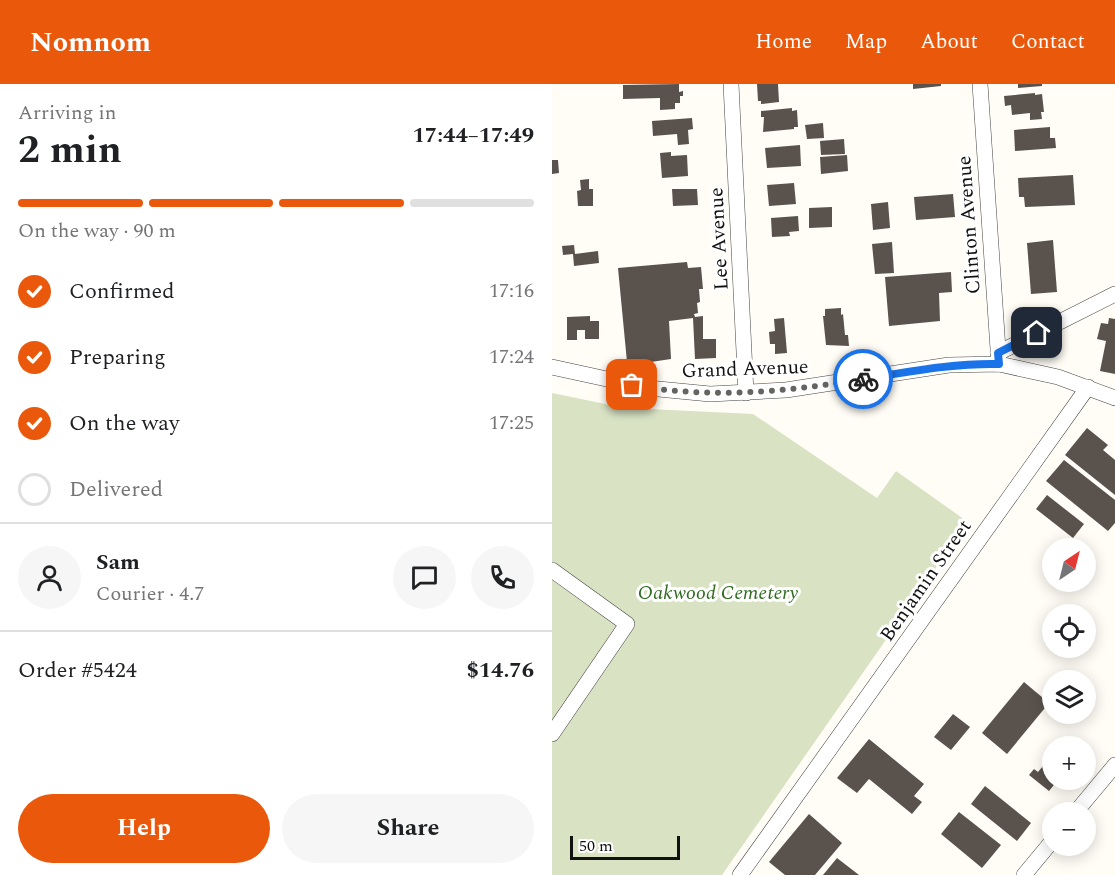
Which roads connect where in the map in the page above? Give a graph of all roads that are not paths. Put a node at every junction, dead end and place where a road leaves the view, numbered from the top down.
1 (731, 84) edge
2 (980, 84) edge
3 (1115, 294) edge
4 (998, 358) junction
5 (552, 367) edge
6 (1088, 387) junction
7 (746, 393) junction
8 (1115, 398) edge
9 (552, 570) edge
10 (552, 734) edge
11 (1115, 765) edge
12 (1110, 783) edge
13 (1088, 802) edge
14 (1042, 853) edge
15 (740, 875) edge
16 (1024, 875) edge

1 - 7 street, Lee Avenue
2 - 4 street, Clinton Avenue
3 - 4 street
4 - 6 street, Grand Avenue
4 - 7 street, Grand Avenue
5 - 7 street, Grand Avenue
6 - 8 street, Grand Avenue
6 - 15 street, Benjamin Street
9 - 10 street
11 - 12 street
12 - 13 street
14 - 16 street

